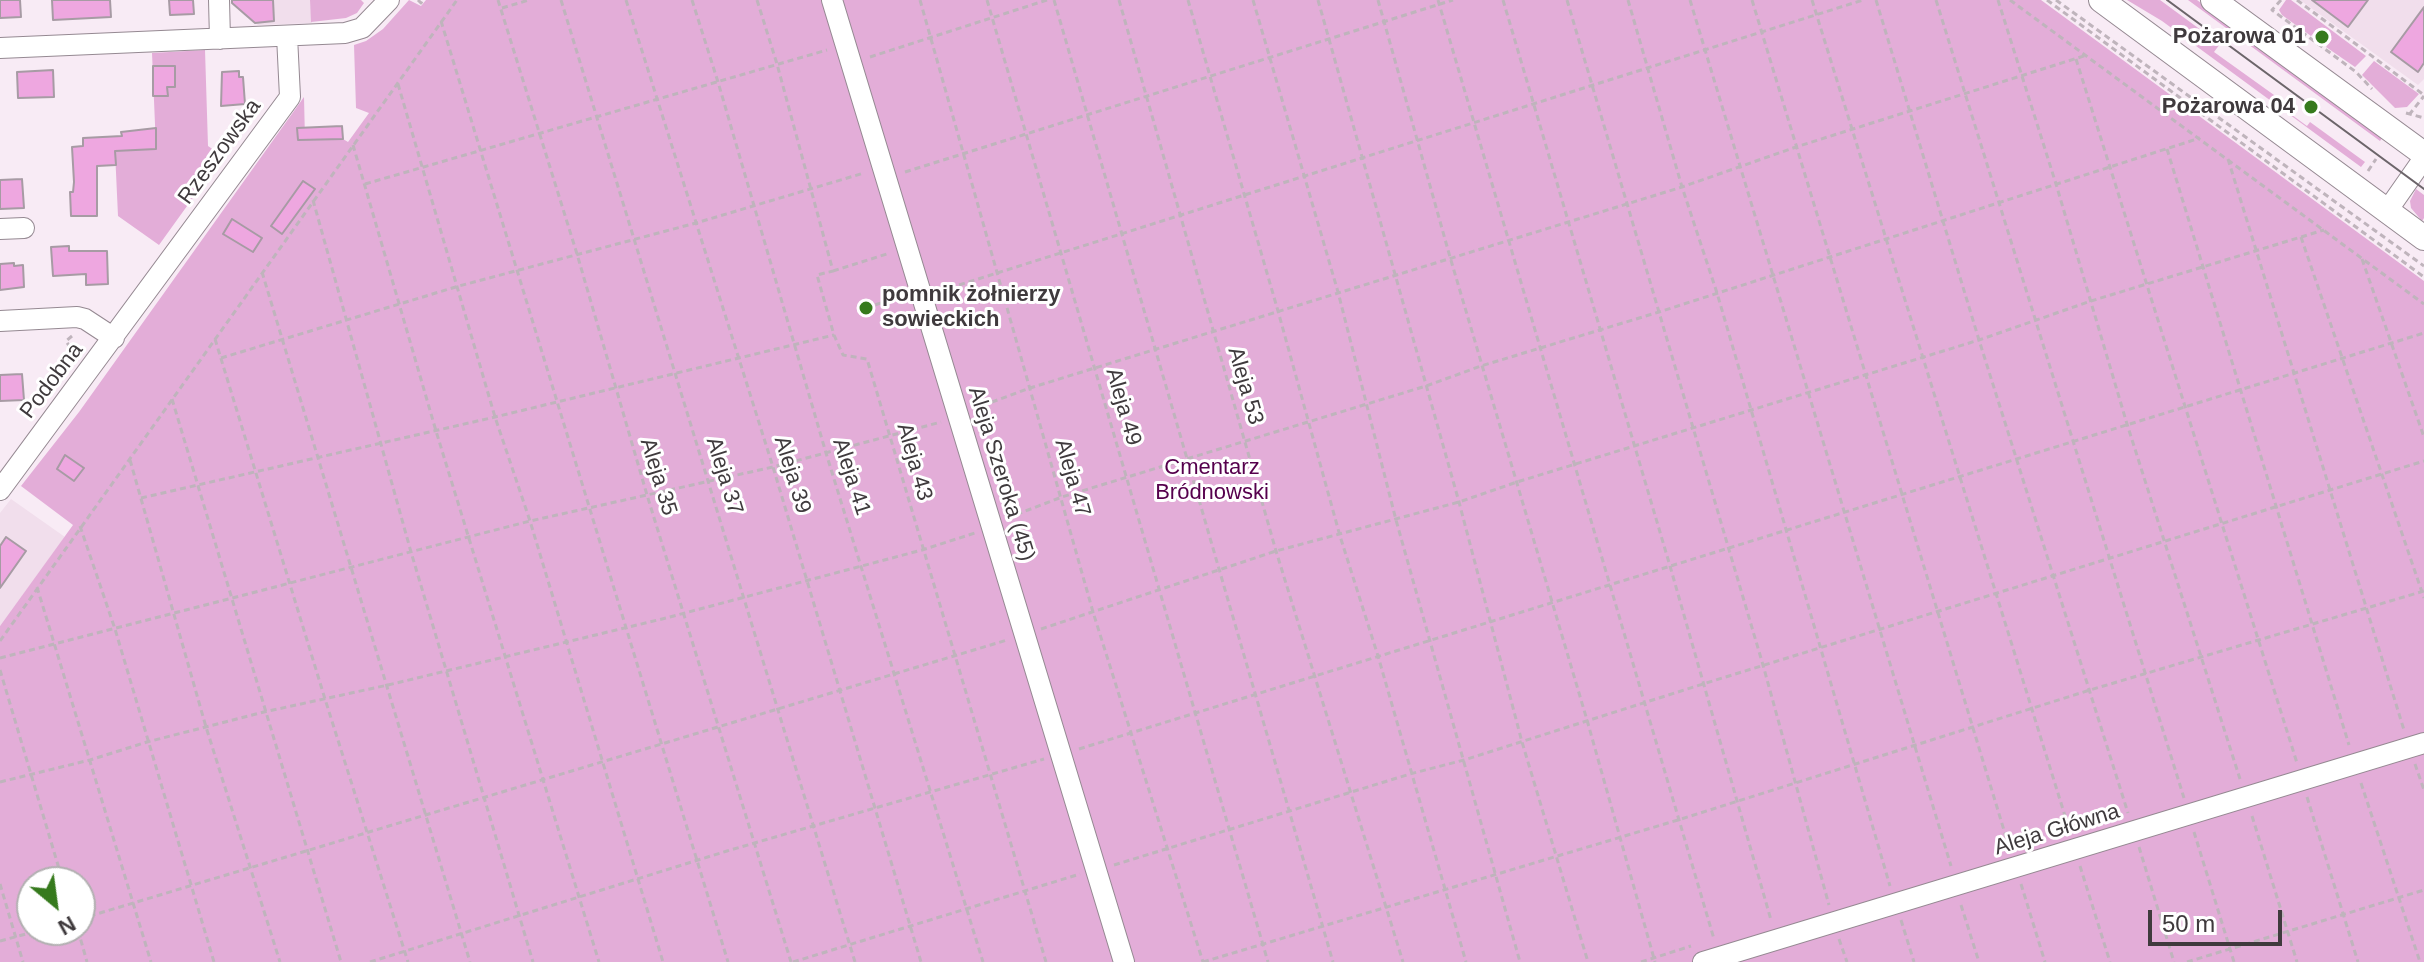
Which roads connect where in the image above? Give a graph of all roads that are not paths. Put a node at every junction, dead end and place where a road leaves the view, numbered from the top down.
1 (219, 0) edge
2 (389, 0) edge
3 (832, 0) edge
4 (2101, 0) edge
5 (2213, 0) edge
6 (287, 36) junction
7 (220, 39) junction
8 (0, 48) edge
9 (2424, 156) edge
10 (2387, 211) junction
11 (24, 228) dead end
12 (0, 229) edge
13 (2424, 238) edge
14 (0, 321) edge
15 (114, 338) junction
16 (0, 490) edge
17 (2416, 750) edge
18 (1711, 959) edge
19 (1124, 962) edge

1 - 7 street
2 - 6 street
3 - 19 street, Aleja Szeroka (45)
4 - 10 main road
5 - 9 main road
6 - 7 street
6 - 15 street, Rzeszowska
7 - 8 street
9 - 10 street
10 - 13 main road
11 - 12 street
14 - 15 street
15 - 16 street, Podobna
17 - 18 street, Aleja Główna

